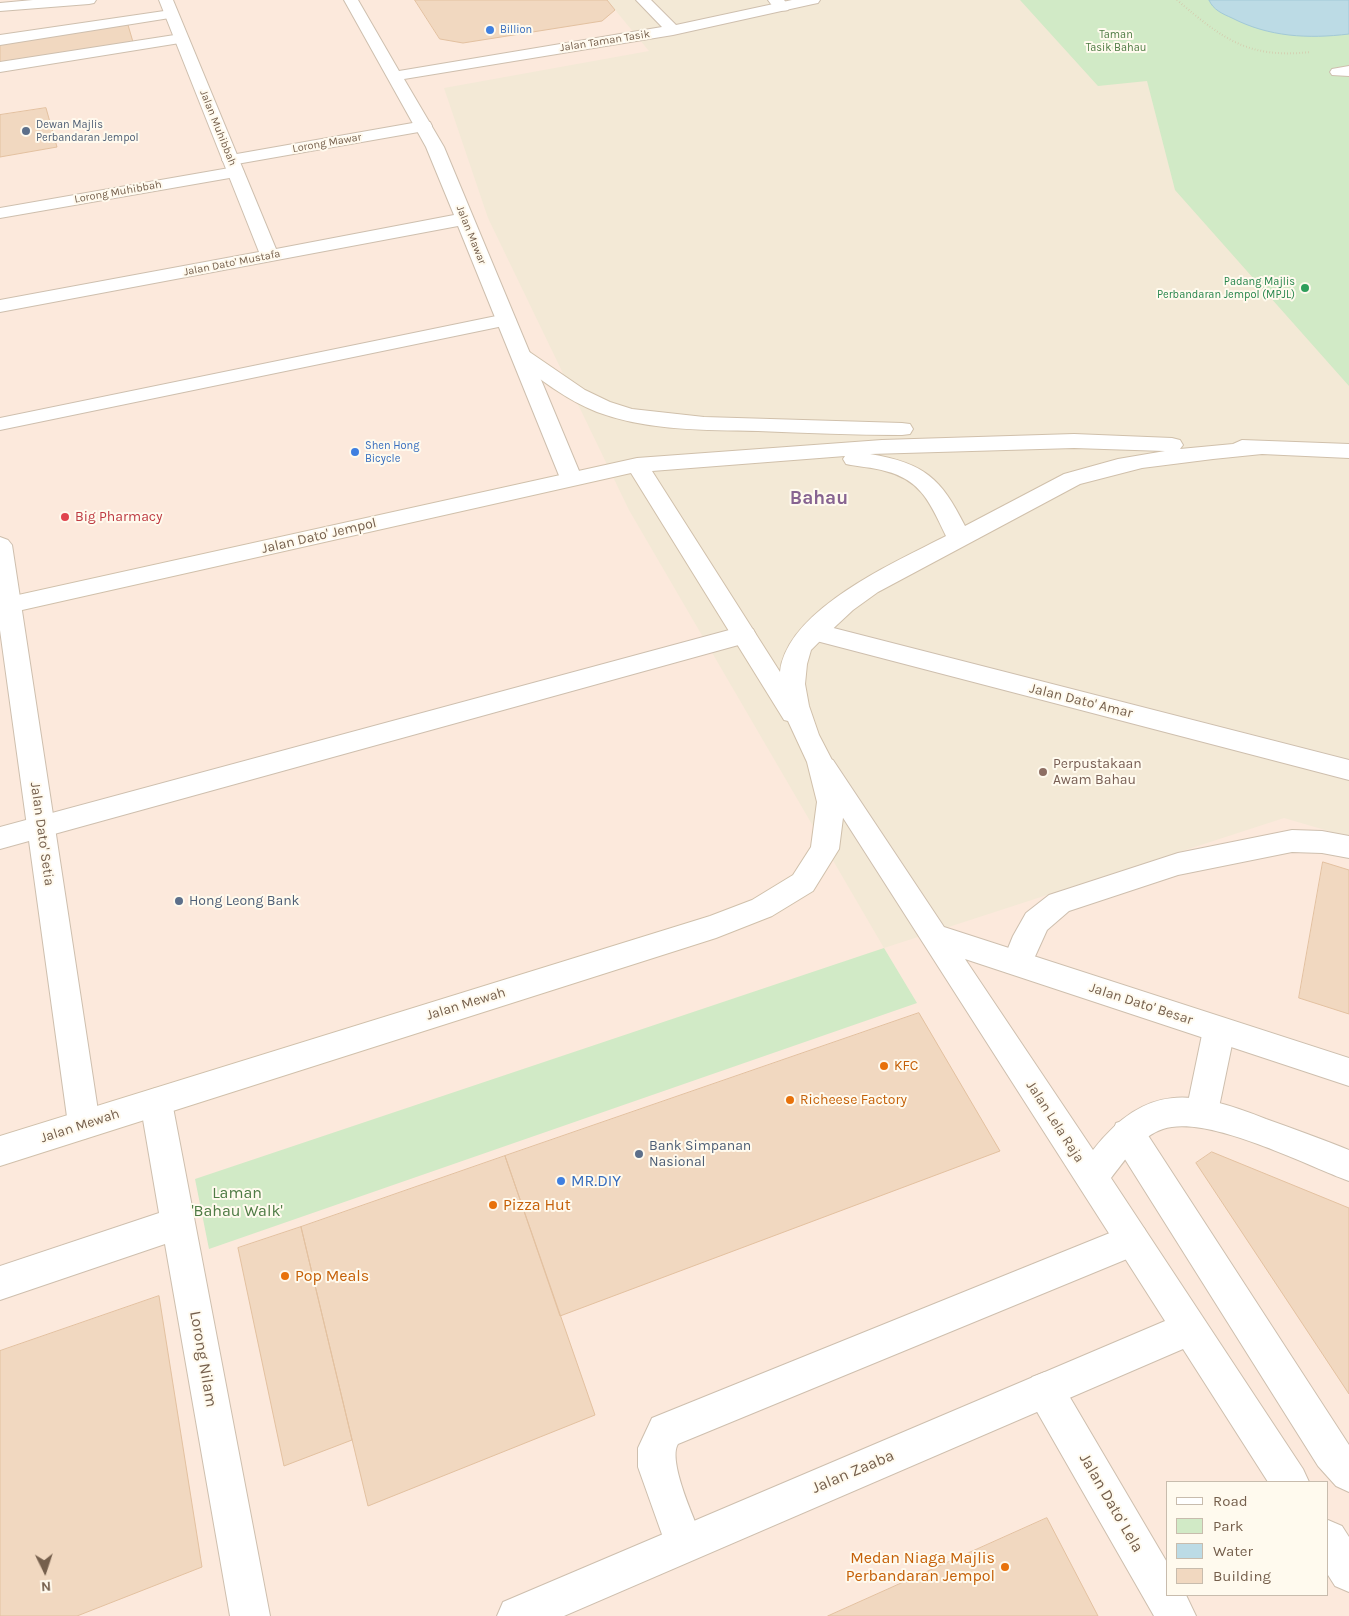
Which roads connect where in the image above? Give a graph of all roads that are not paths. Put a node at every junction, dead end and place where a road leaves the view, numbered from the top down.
1 (89, 0) edge
2 (351, 0) edge
3 (644, 0) edge
4 (813, 0) edge
5 (779, 4) edge
6 (0, 7) edge
7 (168, 7) edge
8 (673, 30) junction
9 (182, 39) junction
10 (0, 40) edge
11 (0, 66) edge
12 (395, 76) junction
13 (424, 126) junction
14 (233, 166) junction
15 (0, 213) edge
16 (464, 219) junction
17 (270, 256) junction
18 (0, 306) edge
19 (506, 320) junction
20 (521, 355) junction
21 (0, 424) edge
22 (1074, 441) junction
23 (1261, 448) junction
24 (1349, 451) edge
25 (795, 453) junction
26 (637, 464) junction
27 (572, 478) junction
28 (959, 538) junction
29 (0, 544) edge
30 (4, 606) edge
31 (814, 632) junction
32 (744, 635) junction
33 (806, 735) junction
34 (820, 762) junction
35 (1349, 770) edge
36 (41, 827) junction
37 (0, 838) edge
38 (1349, 848) edge
39 (934, 936) junction
40 (1017, 963) junction
41 (1219, 1030) junction
42 (1349, 1072) edge
43 (156, 1102) junction
44 (1202, 1112) junction
45 (84, 1124) junction
46 (1128, 1134) junction
47 (0, 1151) edge
48 (1349, 1166) edge
49 (1091, 1178) junction
50 (179, 1223) junction
51 (1132, 1240) junction
52 (0, 1283) edge
53 (1190, 1328) junction
54 (1045, 1390) junction
55 (1349, 1472) edge
56 (1289, 1481) edge
57 (1329, 1542) edge
58 (684, 1543) junction
59 (1349, 1572) edge
60 (250, 1616) edge
61 (517, 1616) edge
62 (1176, 1616) edge

1 - 6 street
2 - 12 street, Jalan Mawar
3 - 8 street
4 - 5 street, Jalan Taman Tasik
5 - 8 street, Jalan Taman Tasik
7 - 9 street, Jalan Muhibbah
7 - 10 street
8 - 12 street, Jalan Taman Tasik
9 - 11 street
9 - 14 street, Jalan Muhibbah
12 - 13 street, Jalan Mawar
13 - 14 street, Lorong Mawar
13 - 16 street, Jalan Mawar
14 - 15 street, Lorong Muhibbah
14 - 17 street, Jalan Muhibbah
16 - 17 street, Jalan Dato' Mustafa
16 - 19 street, Jalan Mawar
17 - 18 street, Jalan Dato' Mustafa
19 - 20 street, Jalan Mawar
19 - 21 street
20 - 22 street
20 - 27 street, Jalan Mawar
22 - 23 street
22 - 25 street
23 - 24 street
23 - 28 street
25 - 26 street, Jalan Dato' Jempol
25 - 28 street
26 - 27 street, Jalan Dato' Jempol
26 - 32 street
27 - 30 street, Jalan Dato' Jempol
28 - 31 street
29 - 30 street, Jalan Dato' Setia
30 - 36 street, Jalan Dato' Setia
31 - 33 street
31 - 35 street, Jalan Dato' Amar
32 - 33 street
32 - 36 street
33 - 34 street
34 - 39 street, Jalan Lela Raja
34 - 43 street, Jalan Mewah
36 - 37 street
36 - 45 street, Jalan Dato' Setia
38 - 40 street
39 - 40 street, Jalan Dato' Besar
39 - 49 street, Jalan Lela Raja
40 - 41 street, Jalan Dato' Besar
41 - 42 street, Jalan Dato' Besar
41 - 44 street
43 - 45 street, Jalan Mewah
43 - 50 street, Lorong Nilam
44 - 46 street
44 - 48 street
45 - 47 street, Jalan Mewah
46 - 49 street
46 - 55 street
49 - 51 street, Jalan Lela Raja
50 - 52 street
50 - 60 street, Lorong Nilam
51 - 53 street, Jalan Lela Raja
51 - 58 street
53 - 54 street, Jalan Zaaba
53 - 56 street, Jalan Lela Raja
54 - 58 street, Jalan Zaaba
54 - 62 street, Jalan Dato' Lela
57 - 59 street
58 - 61 street, Jalan Zaaba

